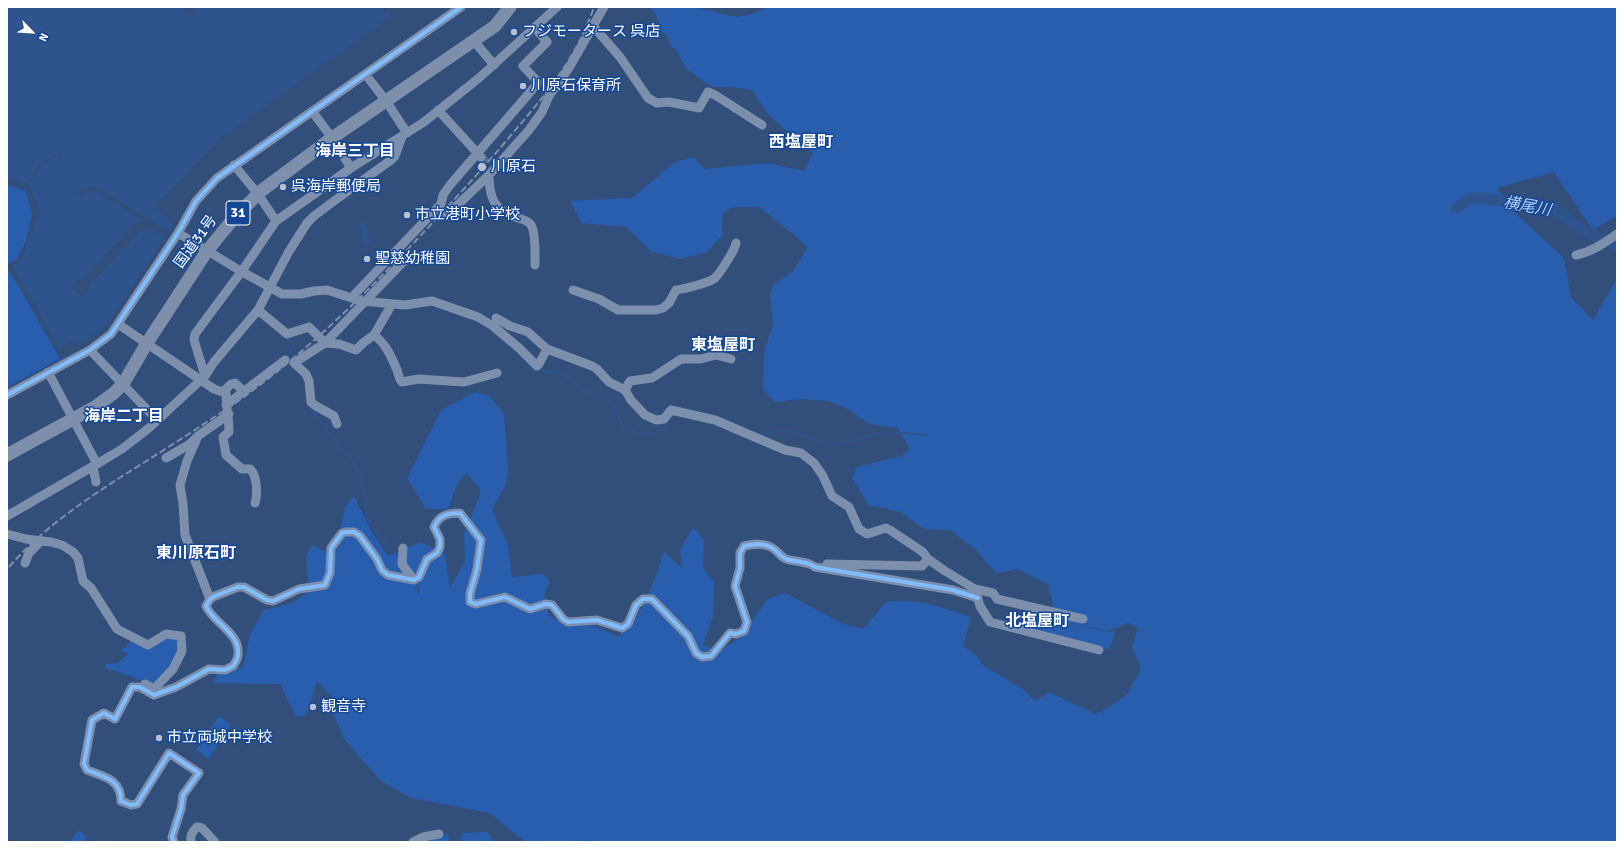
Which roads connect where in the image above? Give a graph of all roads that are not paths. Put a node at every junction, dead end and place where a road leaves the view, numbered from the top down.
1 (461, 7) edge
2 (510, 7) edge
3 (556, 7) edge
4 (604, 7) edge
5 (593, 26) junction
6 (535, 28) junction
7 (474, 41) junction
8 (494, 65) junction
9 (366, 75) junction
10 (386, 101) junction
11 (438, 110) junction
12 (312, 111) junction
13 (762, 125) dead end
14 (405, 135) junction
15 (332, 138) junction
16 (480, 155) junction
17 (234, 165) junction
18 (351, 168) junction
19 (489, 175) junction
20 (258, 194) junction
21 (447, 215) dead end
22 (276, 221) junction
23 (178, 233) junction
24 (1617, 234) edge
25 (736, 243) dead end
26 (207, 251) junction
27 (1576, 255) dead end
28 (416, 257) dead end
29 (535, 265) dead end
30 (242, 271) junction
31 (270, 288) junction
32 (573, 290) dead end
33 (352, 298) junction
34 (366, 301) junction
35 (392, 304) junction
36 (258, 310) junction
37 (496, 318) dead end
38 (118, 324) junction
39 (374, 335) junction
40 (147, 343) junction
41 (325, 343) junction
42 (547, 349) junction
43 (90, 350) junction
44 (731, 359) dead end
45 (285, 360) dead end
46 (48, 372) junction
47 (497, 373) dead end
48 (203, 377) junction
49 (123, 384) junction
50 (625, 390) junction
51 (223, 392) junction
52 (244, 392) junction
53 (7, 394) edge
54 (227, 410) junction
55 (73, 419) junction
56 (156, 420) junction
57 (337, 424) dead end
58 (198, 436) junction
59 (7, 455) edge
60 (166, 458) dead end
61 (95, 466) junction
62 (96, 482) dead end
63 (255, 503) dead end
64 (7, 516) edge
65 (7, 534) edge
66 (41, 541) junction
67 (403, 548) dead end
68 (928, 559) junction
69 (25, 563) dead end
70 (811, 563) junction
71 (414, 580) junction
72 (976, 593) junction
73 (210, 599) junction
74 (1083, 619) dead end
75 (1099, 650) dead end
76 (140, 687) junction
77 (439, 834) dead end
78 (174, 842) edge
79 (191, 842) edge
80 (215, 842) edge
81 (413, 842) edge

1 - 9 street
2 - 7 highway, 国道31号 / 31
3 - 6 street
4 - 5 street
5 - 13 street
5 - 19 street
6 - 8 street
6 - 16 street
7 - 8 street
7 - 10 highway, 国道31号 / 31
8 - 11 street
9 - 10 street
9 - 12 street
10 - 14 street
10 - 15 highway, 国道31号 / 31
11 - 14 street
11 - 16 street
12 - 15 street
12 - 17 street
14 - 18 street
14 - 31 street
15 - 18 street
15 - 20 highway, 国道31号 / 31
16 - 33 street
17 - 20 street
17 - 23 street
18 - 22 street
19 - 21 street
19 - 29 street
20 - 22 street
20 - 26 highway, 国道31号 / 31
22 - 30 street
23 - 26 street
23 - 38 street
24 - 27 street
25 - 32 street
26 - 30 street
26 - 40 highway, 国道31号 / 31
28 - 34 street
30 - 31 street
30 - 48 street
31 - 33 street
31 - 36 street
33 - 34 street
34 - 35 street
34 - 41 street
35 - 39 street
35 - 42 street
36 - 41 street
36 - 48 street
37 - 42 street
38 - 40 street
38 - 43 street
39 - 41 street
39 - 47 street
40 - 48 street
40 - 49 highway, 国道31号 / 31
41 - 57 street
42 - 50 street
43 - 46 street
43 - 49 street
44 - 50 street
45 - 52 street
46 - 53 street
46 - 55 street
48 - 51 street
48 - 56 street
49 - 55 highway, 国道31号 / 31
49 - 56 street
50 - 68 street
51 - 52 street
51 - 54 street
52 - 54 street
54 - 58 street
54 - 63 street
55 - 59 highway, 国道31号 / 31
55 - 61 street
56 - 61 street
58 - 60 street
58 - 73 street
61 - 62 street
61 - 64 street
65 - 66 street
66 - 69 street
66 - 76 street
67 - 71 street
68 - 70 street
68 - 72 street
70 - 71 street
70 - 72 street
71 - 73 street
72 - 74 street
72 - 75 street
73 - 76 street
76 - 78 street
77 - 81 street
79 - 80 street

